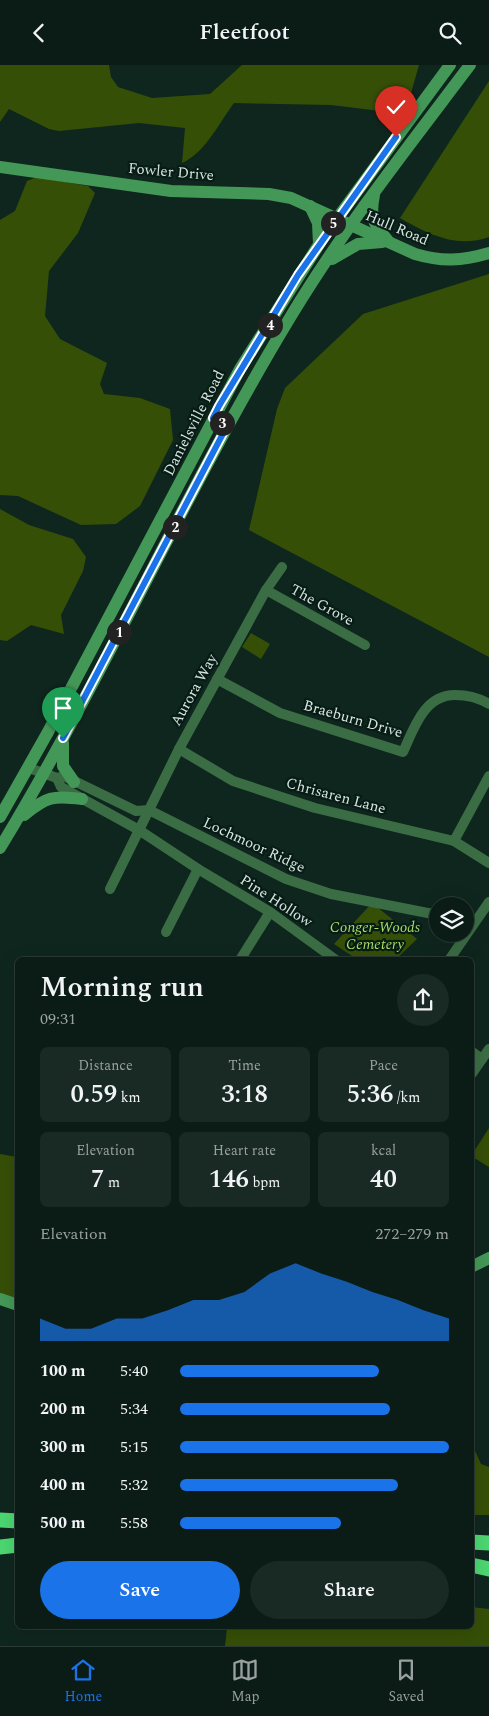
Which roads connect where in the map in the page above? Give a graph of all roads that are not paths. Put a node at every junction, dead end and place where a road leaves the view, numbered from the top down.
1 (450, 65) edge
2 (470, 65) edge
3 (0, 167) edge
4 (354, 193) junction
5 (374, 193) junction
6 (313, 207) junction
7 (336, 218) junction
8 (352, 226) junction
9 (319, 243) junction
10 (388, 243) junction
11 (489, 253) edge
12 (326, 263) junction
13 (213, 418) junction
14 (227, 426) junction
15 (282, 567) dead end
16 (266, 590) junction
17 (365, 645) dead end
18 (217, 679) junction
19 (489, 704) edge
20 (63, 738) junction
21 (179, 749) junction
22 (29, 768) junction
23 (51, 776) junction
24 (489, 776) edge
25 (74, 782) junction
26 (82, 799) junction
27 (148, 810) junction
28 (0, 817) edge
29 (18, 819) junction
30 (139, 830) junction
31 (454, 841) junction
32 (0, 848) edge
33 (489, 863) edge
34 (198, 869) junction
35 (110, 889) dead end
36 (489, 902) edge
37 (270, 912) junction
38 (429, 913) edge
39 (474, 917) edge
40 (166, 932) dead end
41 (458, 942) edge
42 (242, 957) edge
43 (332, 957) edge
44 (451, 957) edge
45 (489, 1049) edge
46 (474, 1053) edge
47 (482, 1059) junction
48 (474, 1071) edge
49 (489, 1258) edge
50 (474, 1266) edge
51 (0, 1299) edge
52 (15, 1304) edge
53 (0, 1520) edge
54 (15, 1521) edge
55 (0, 1541) edge
56 (474, 1542) edge
57 (15, 1543) edge
58 (489, 1543) edge
59 (15, 1544) edge
60 (0, 1547) edge
61 (474, 1565) edge
62 (489, 1567) edge

1 - 4 main road, Danielsville Road
2 - 5 main road, Danielsville Road
3 - 6 main road, Fowler Drive
4 - 6 main road
4 - 7 main road, Danielsville Road
5 - 8 main road, Danielsville Road
5 - 10 main road
6 - 7 main road, Fowler Drive
6 - 9 main road
7 - 8 main road, Hull Road
7 - 9 main road, Danielsville Road
8 - 10 main road, Hull Road
8 - 12 main road, Danielsville Road
9 - 13 main road, Danielsville Road
10 - 11 main road, Hull Road
10 - 12 main road
12 - 14 main road, Danielsville Road
13 - 14 main road
13 - 22 main road, Danielsville Road
14 - 20 main road, Danielsville Road
15 - 16 street, Aurora Way
16 - 17 street, The Grove
16 - 18 street, Aurora Way
18 - 19 street, Braeburn Drive
18 - 21 street, Aurora Way
20 - 23 main road, Danielsville Road
20 - 25 main road
21 - 27 street, Aurora Way
21 - 31 street, Chrisaren Lane
22 - 23 street
22 - 28 main road, Danielsville Road
23 - 25 street
23 - 26 street, Pine Hollow
23 - 29 main road, Danielsville Road
24 - 31 street
25 - 27 street
26 - 29 main road
26 - 30 street, Pine Hollow
27 - 30 street, Aurora Way
27 - 38 street, Lochmoor Ridge
29 - 32 main road, Danielsville Road
30 - 34 street, Pine Hollow
30 - 35 street
31 - 33 street, Chrisaren Lane
34 - 37 street, Pine Hollow
34 - 40 street
36 - 39 street
37 - 42 street
37 - 43 street, Pine Hollow
41 - 44 street
45 - 47 street
46 - 47 street
47 - 48 street
49 - 50 main road
51 - 52 main road
53 - 54 highway
55 - 57 highway
56 - 58 highway
59 - 60 highway
61 - 62 highway

